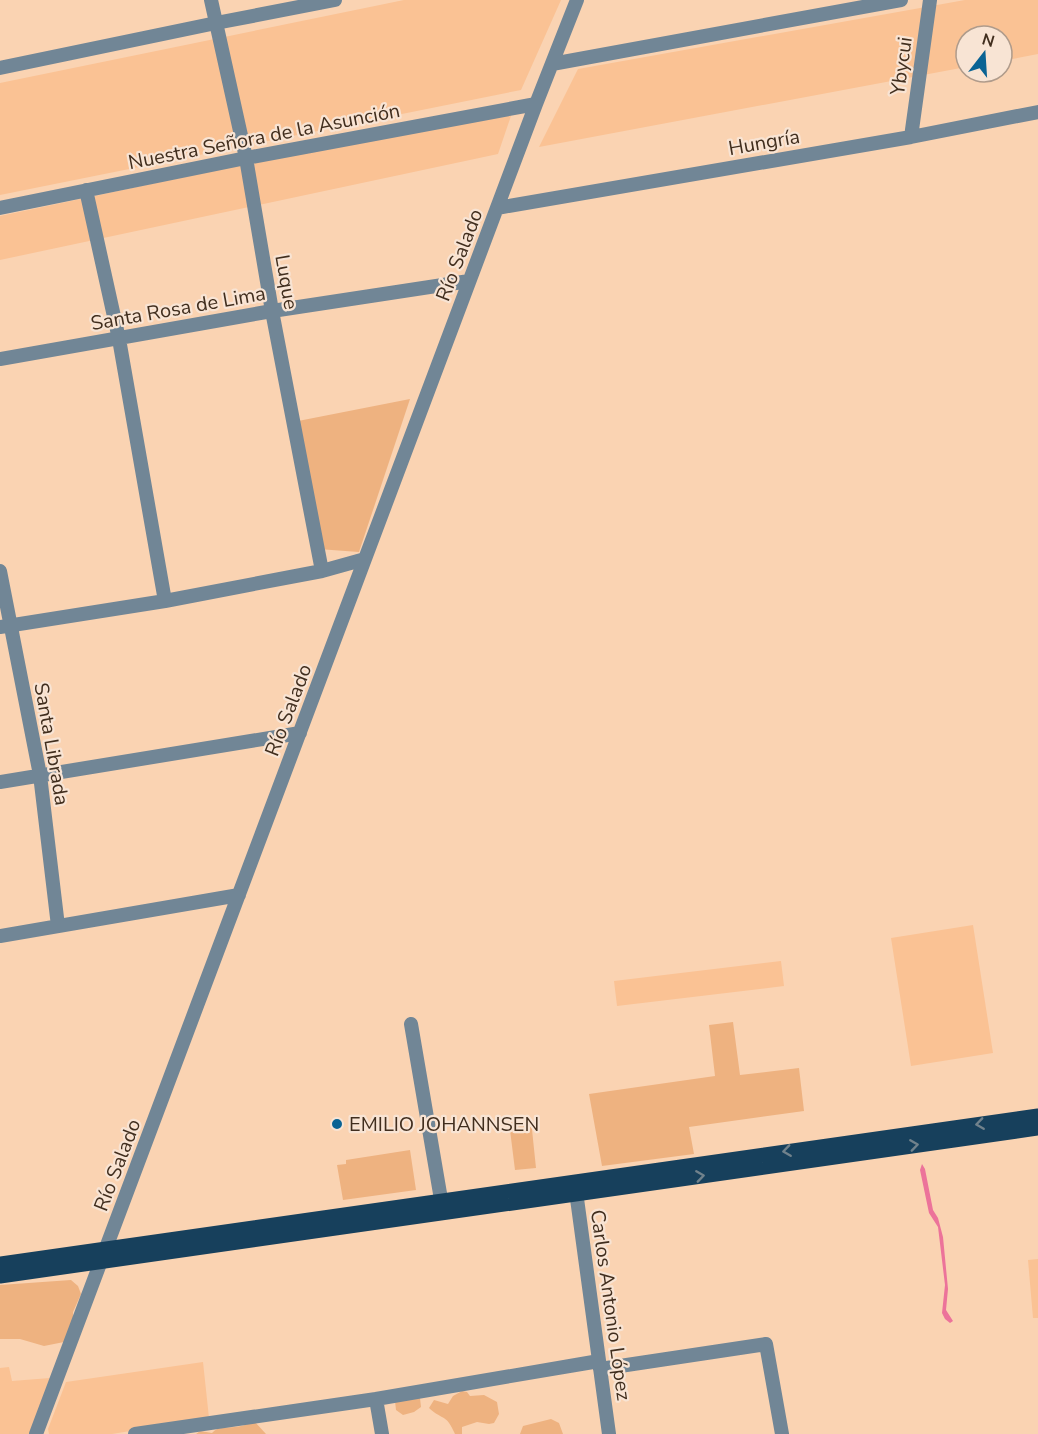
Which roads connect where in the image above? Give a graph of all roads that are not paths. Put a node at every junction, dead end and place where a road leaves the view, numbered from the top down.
1 (211, 0) edge
2 (335, 0) edge
3 (577, 0) edge
4 (901, 0) edge
5 (930, 0) edge
6 (216, 23) junction
7 (552, 64) junction
8 (0, 68) edge
9 (536, 104) junction
10 (1038, 112) edge
11 (911, 137) junction
12 (246, 158) junction
13 (86, 190) junction
14 (0, 208) edge
15 (497, 208) junction
16 (470, 281) junction
17 (272, 311) junction
18 (118, 339) junction
19 (0, 359) edge
20 (365, 559) junction
21 (0, 571) edge
22 (322, 571) junction
23 (165, 601) junction
24 (6, 626) edge
25 (300, 733) junction
26 (40, 775) junction
27 (0, 782) edge
28 (239, 895) junction
29 (58, 926) junction
30 (0, 936) edge
31 (411, 1024) dead end
32 (1038, 1116) edge
33 (1038, 1128) edge
34 (745, 1164) junction
35 (576, 1187) junction
36 (443, 1206) junction
37 (104, 1254) junction
38 (0, 1264) edge
39 (0, 1276) edge
40 (600, 1365) junction
41 (376, 1399) junction
42 (36, 1434) edge
43 (135, 1434) edge
44 (382, 1434) edge
45 (609, 1434) edge
46 (782, 1434) edge

1 - 6 street, Luque
2 - 6 street
3 - 7 street, Río Salado
4 - 7 street
5 - 11 street, Ybycui
6 - 8 street
6 - 12 street, Luque
7 - 9 street, Río Salado
9 - 12 street, Nuestra Señora de la Asunción
9 - 15 street, Río Salado
10 - 11 street, Hungría
11 - 15 street, Hungría
12 - 13 street, Nuestra Señora de la Asunción
12 - 17 street, Luque
13 - 14 street, Nuestra Señora de la Asunción
13 - 18 street
15 - 16 street, Río Salado
16 - 17 street, Santa Rosa de Lima
16 - 20 street, Río Salado
17 - 18 street, Santa Rosa de Lima
17 - 22 street, Luque
18 - 19 street, Santa Rosa de Lima
18 - 23 street
20 - 22 street
20 - 25 street, Río Salado
21 - 24 street, Santa Librada
22 - 23 street
23 - 24 street
24 - 26 street, Santa Librada
25 - 26 street
25 - 28 street, Río Salado
26 - 27 street
26 - 29 street, Santa Librada
28 - 29 street
28 - 37 street, Río Salado
29 - 30 street
31 - 36 street
32 -> 34 main road
34 -> 33 main road
34 - 35 main road
35 - 36 main road
35 - 40 street, Carlos Antonio López
36 - 37 main road
37 - 38 main road
37 - 39 main road
37 - 42 street, Río Salado
40 - 41 street
40 - 45 street, Carlos Antonio López
40 - 46 street
41 - 43 street
41 - 44 street

